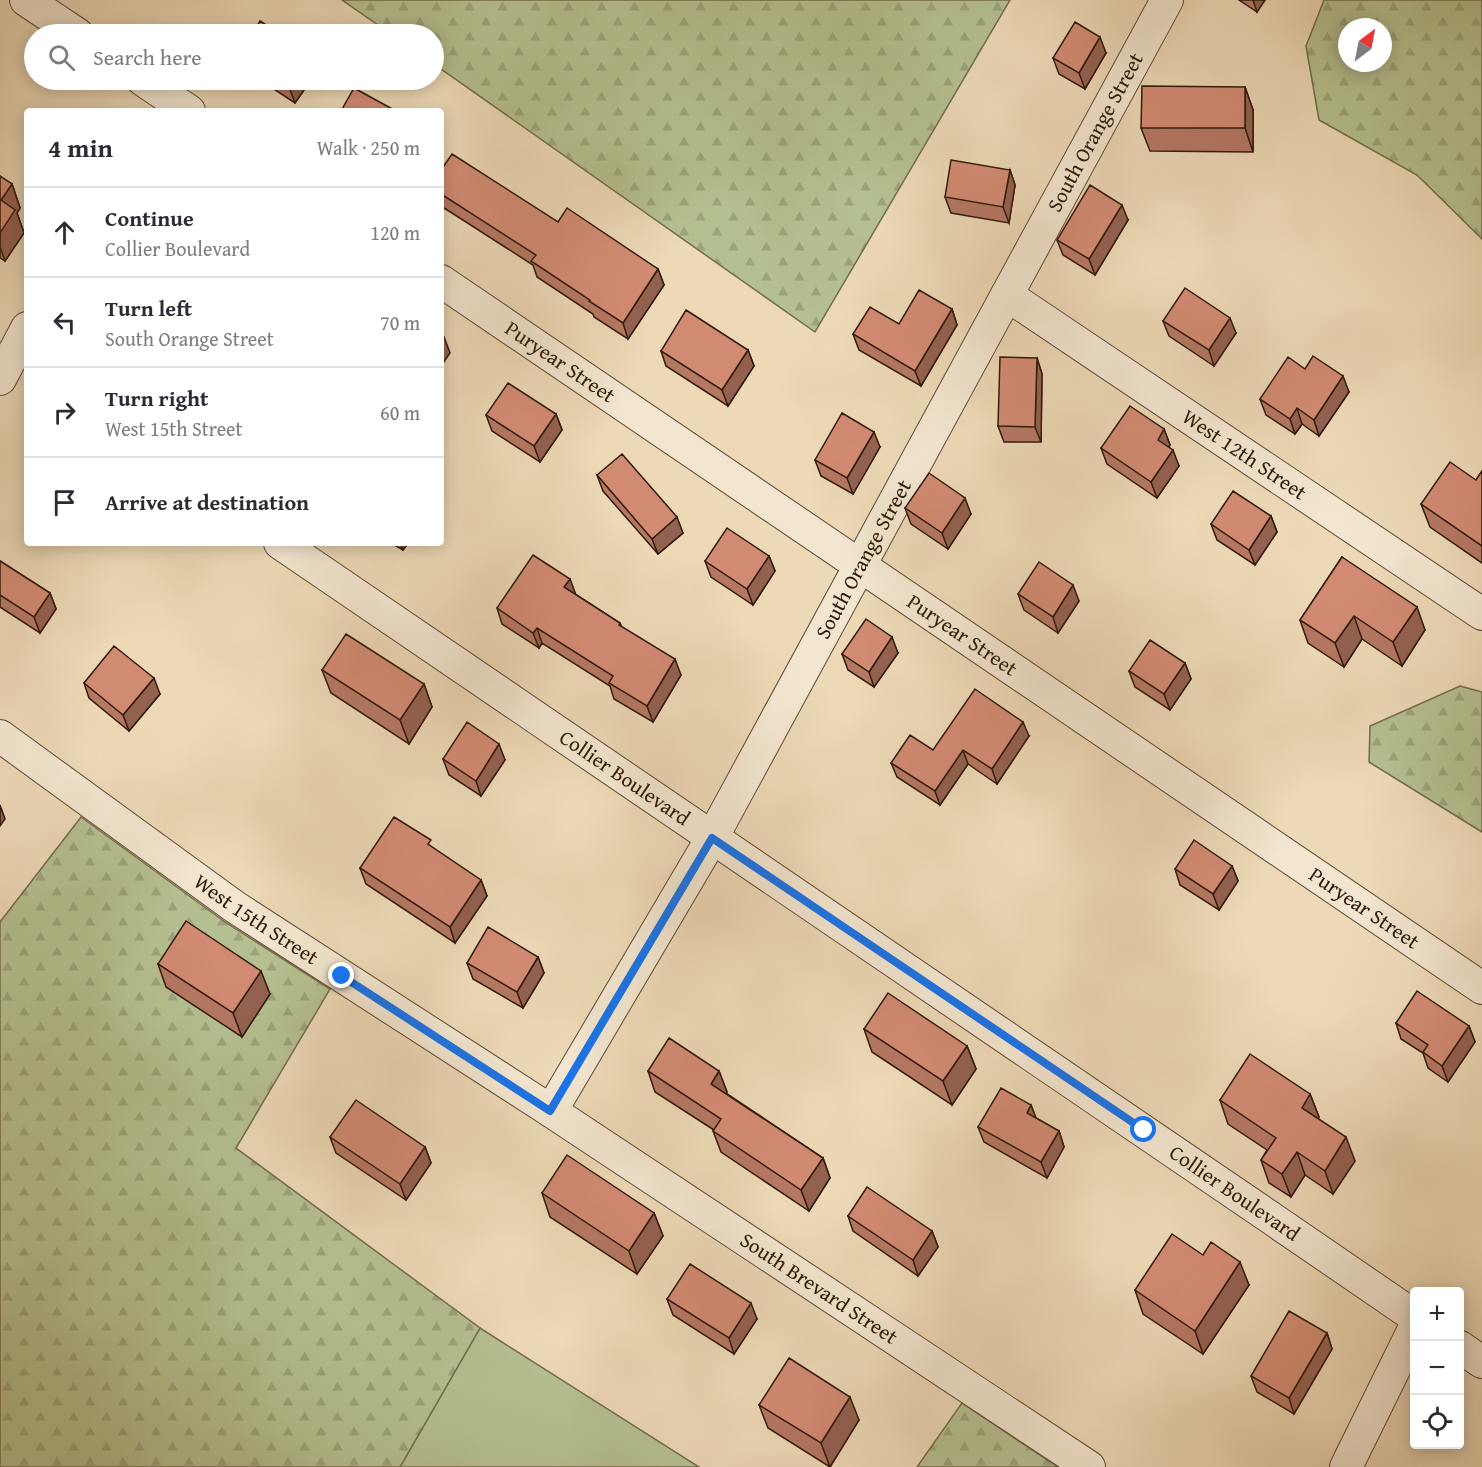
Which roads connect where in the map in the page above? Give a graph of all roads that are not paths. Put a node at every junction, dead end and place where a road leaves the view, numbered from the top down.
1 (26, 0) edge
2 (1167, 0) edge
3 (62, 24) edge
4 (149, 93) edge
5 (182, 108) edge
6 (444, 283) edge
7 (1008, 295) junction
8 (24, 334) edge
9 (9, 365) edge
10 (284, 546) edge
11 (860, 565) junction
12 (1482, 614) edge
13 (0, 736) edge
14 (712, 838) junction
15 (1482, 988) edge
16 (550, 1111) junction
17 (1410, 1313) edge
18 (1410, 1337) edge
19 (1464, 1350) edge
20 (1482, 1362) edge
21 (1089, 1467) edge
22 (1346, 1467) edge

1 - 3 street
2 - 7 street, South Orange Street
4 - 5 street
6 - 11 street, Puryear Street
7 - 11 street, South Orange Street
7 - 12 street, West 12th Street
8 - 9 street
10 - 14 street, Collier Boulevard
11 - 14 street, South Orange Street
11 - 15 street, Puryear Street
13 - 16 street, West 15th Street
14 - 16 street, South Orange Street
14 - 17 street, Collier Boulevard
16 - 21 street, South Brevard Street
18 - 22 street
19 - 20 street

